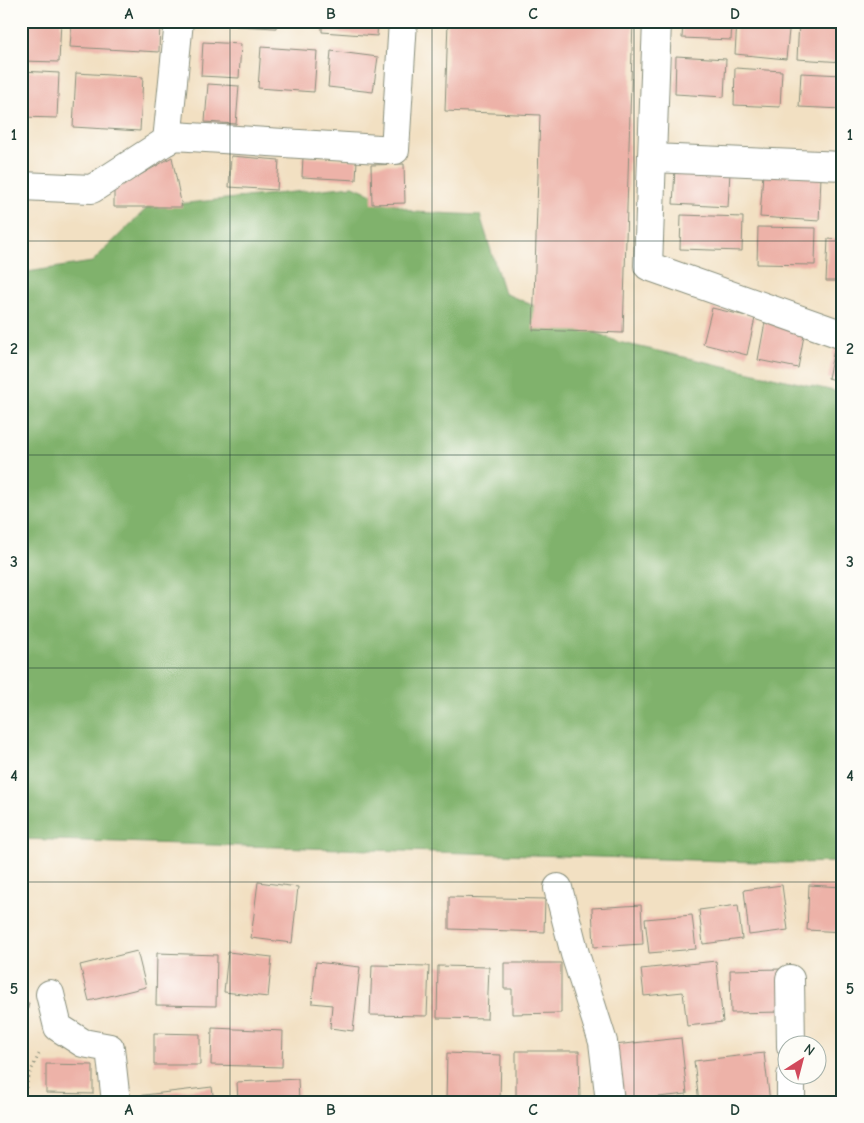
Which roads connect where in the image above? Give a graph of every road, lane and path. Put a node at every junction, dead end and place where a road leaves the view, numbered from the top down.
1 (179, 21) edge
2 (403, 21) edge
3 (657, 21) edge
4 (167, 140) junction
5 (652, 158) junction
6 (843, 166) edge
7 (21, 186) edge
8 (843, 335) edge
9 (558, 888) dead end
10 (790, 979) dead end
11 (50, 994) dead end
12 (58, 1027) junction
13 (791, 1036) edge
14 (791, 1086) edge
15 (22, 1102) edge
16 (116, 1102) edge
17 (610, 1102) edge
18 (791, 1102) edge

1 - 4 street
2 - 4 street
3 - 5 street
4 - 7 street
5 - 6 street
5 - 8 street
9 - 17 street
10 - 13 street
11 - 12 street
12 - 15 path
12 - 16 street
14 - 18 street

